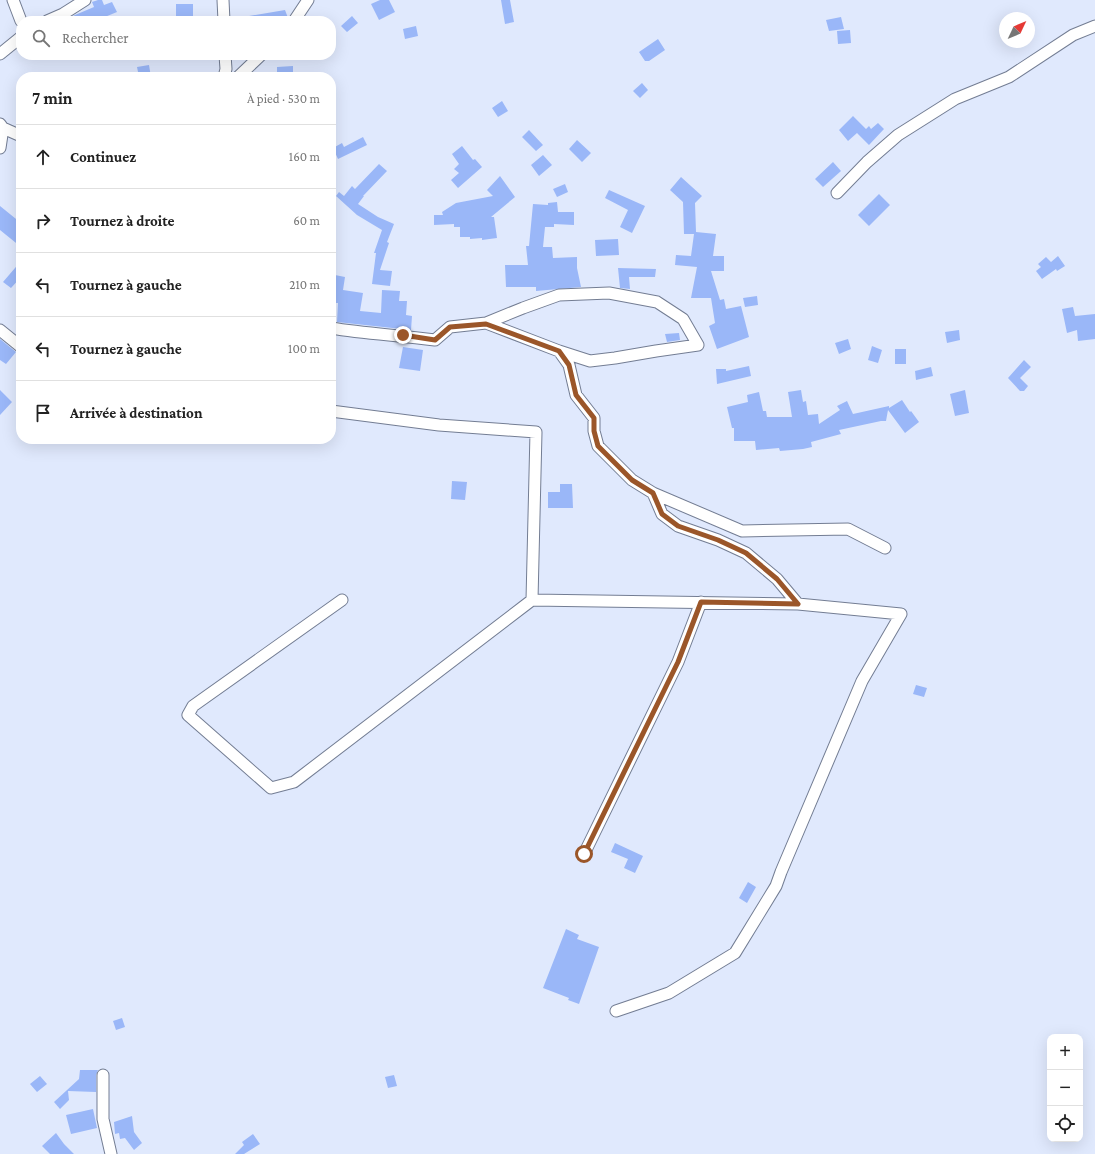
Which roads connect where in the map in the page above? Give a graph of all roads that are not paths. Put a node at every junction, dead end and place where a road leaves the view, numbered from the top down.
1 (13, 0) edge
2 (85, 0) edge
3 (223, 0) edge
4 (308, 0) edge
5 (19, 16) edge
6 (58, 16) edge
7 (224, 16) edge
8 (297, 16) edge
9 (1095, 26) edge
10 (16, 41) edge
11 (0, 54) edge
12 (225, 60) edge
13 (256, 60) edge
14 (225, 72) edge
15 (243, 72) edge
16 (1, 126) edge
17 (16, 134) edge
18 (0, 148) edge
19 (837, 193) dead end
20 (486, 324) junction
21 (336, 329) edge
22 (0, 330) edge
23 (16, 343) edge
24 (559, 351) junction
25 (336, 412) edge
26 (653, 493) junction
27 (885, 548) dead end
28 (342, 600) dead end
29 (532, 600) junction
30 (701, 602) junction
31 (798, 604) junction
32 (584, 854) dead end
33 (616, 1011) dead end
34 (103, 1075) dead end
35 (112, 1154) edge

1 - 5 street
2 - 6 street
3 - 7 street
4 - 8 street
9 - 19 street
10 - 11 street
12 - 14 street
13 - 15 street
16 - 17 street
16 - 18 street
20 - 21 street
20 - 24 street
20 - 24 street
22 - 23 street
24 - 26 street
25 - 29 street
26 - 27 street
26 - 31 street
28 - 29 street
29 - 30 street
30 - 31 street
30 - 32 street
31 - 33 street
34 - 35 street

